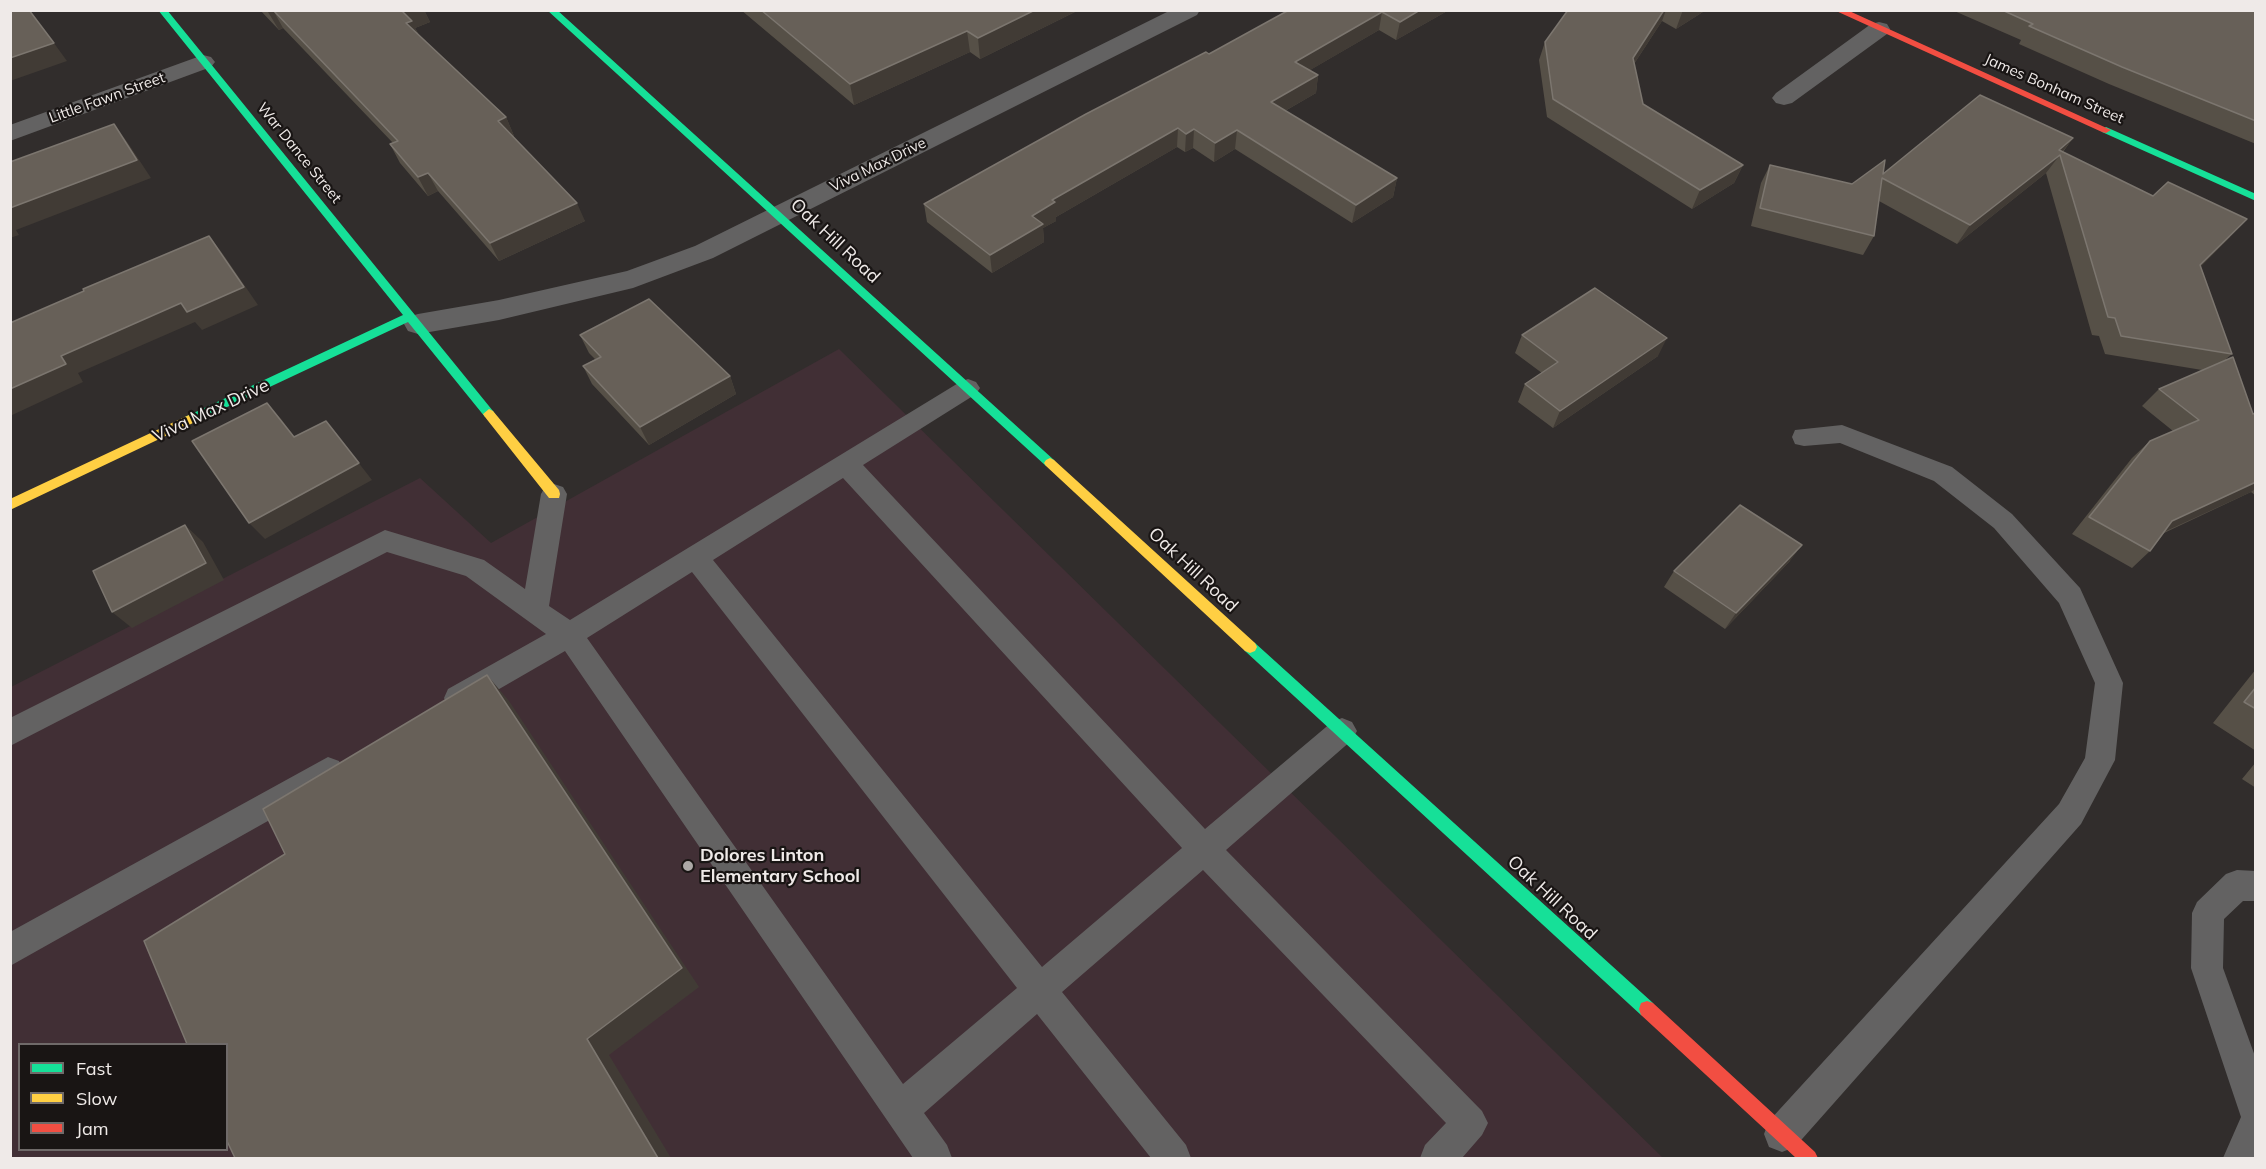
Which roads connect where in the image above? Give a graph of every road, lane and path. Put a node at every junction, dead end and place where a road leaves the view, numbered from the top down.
1 (162, 10) edge
2 (551, 10) edge
3 (1189, 10) edge
4 (1838, 10) edge
5 (1879, 29) junction
6 (203, 62) junction
7 (1784, 98) dead end
8 (10, 134) edge
9 (2256, 198) edge
10 (779, 215) junction
11 (414, 320) junction
12 (968, 388) junction
13 (1804, 437) dead end
14 (846, 464) junction
15 (554, 494) joint
16 (10, 505) edge
17 (695, 557) junction
18 (535, 610) junction
19 (569, 635) junction
20 (434, 711) edge
21 (1342, 731) junction
22 (10, 733) edge
23 (352, 758) edge
24 (1204, 850) junction
25 (2256, 886) edge
26 (10, 950) edge
27 (1040, 990) junction
28 (900, 1110) junction
29 (2256, 1111) edge
30 (2256, 1124) edge
31 (1782, 1134) junction
32 (934, 1158) edge
33 (1173, 1158) edge
34 (1438, 1158) edge
35 (1809, 1158) edge
36 (2241, 1158) edge

1 - 6 street, War Dance Street
2 - 10 street, Oak Hill Road
3 - 10 street, Viva Max Drive
4 - 5 street, James Bonham Street
5 - 7 street
5 - 9 street, James Bonham Street
6 - 8 street, Little Fawn Street
6 - 11 street, War Dance Street
10 - 11 street, Viva Max Drive
10 - 12 street, Oak Hill Road
11 - 15 street, War Dance Street
11 - 16 street, Viva Max Drive
12 - 14 lane
12 - 21 street, Oak Hill Road
13 - 31 lane
14 - 17 lane
14 - 24 lane
15 - 18 lane
17 - 19 lane
17 - 27 lane
18 - 19 lane
18 - 22 lane
19 - 20 lane
19 - 28 lane
21 - 24 lane
21 - 31 street, Oak Hill Road
23 - 26 lane
24 - 27 lane
24 - 34 lane
25 - 29 lane
27 - 28 lane
27 - 33 lane
28 - 32 lane
30 - 36 lane
31 - 35 street, Oak Hill Road

